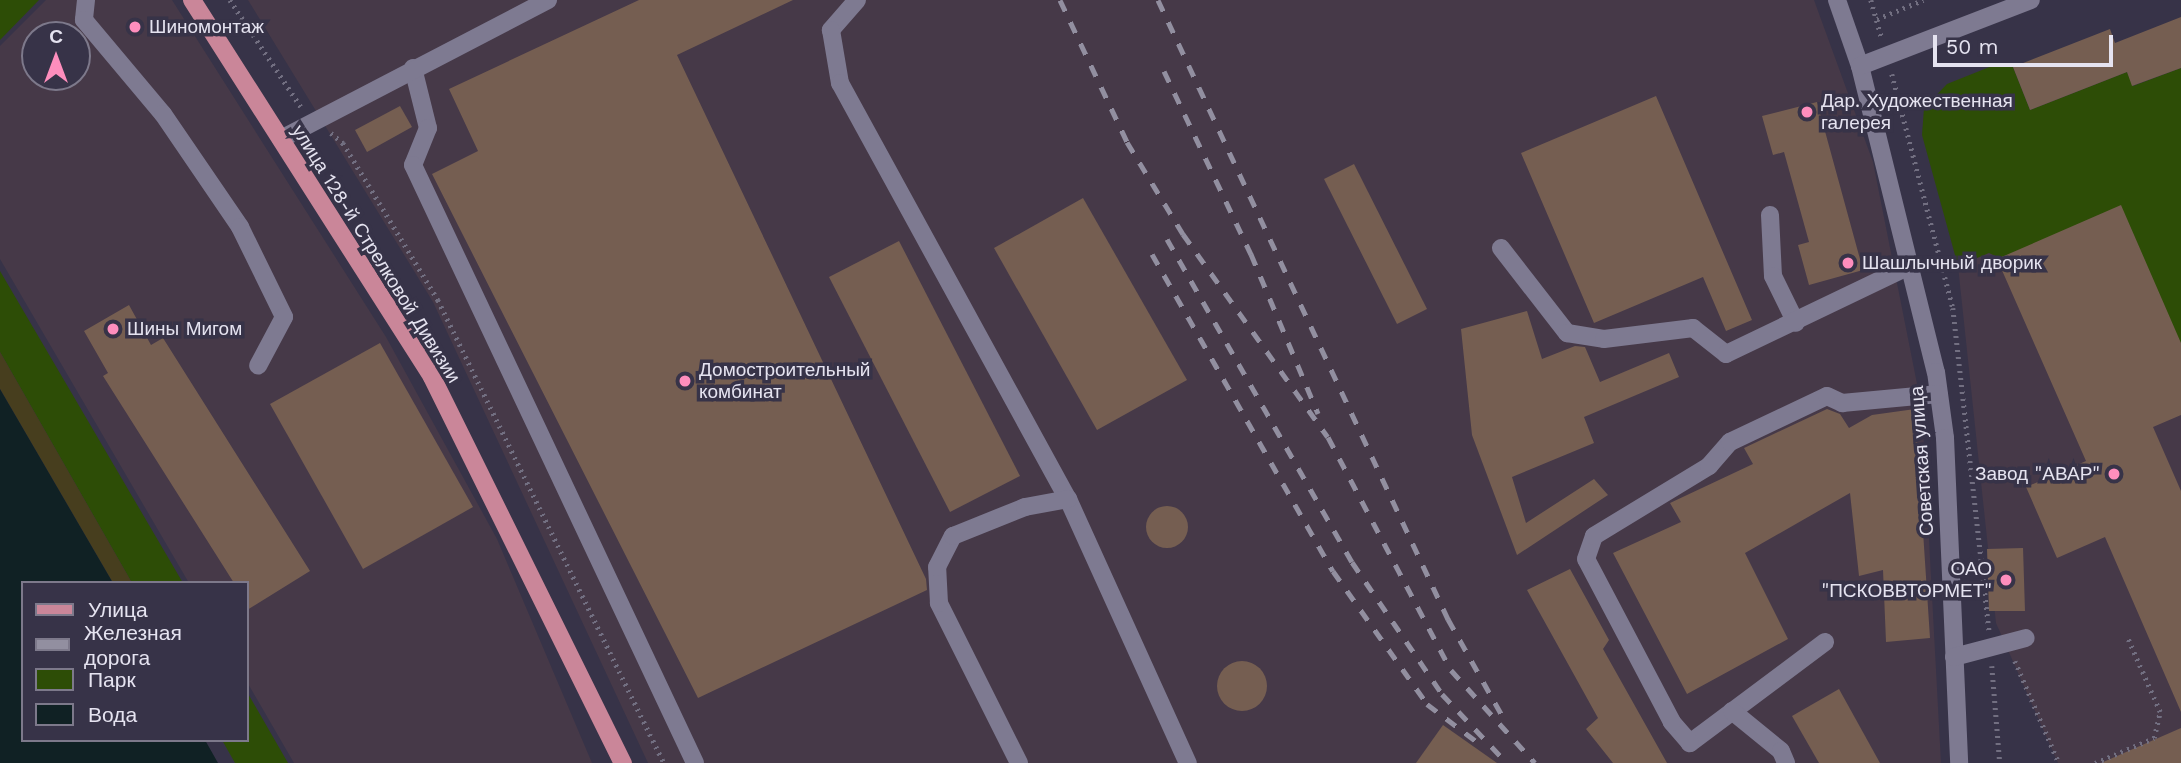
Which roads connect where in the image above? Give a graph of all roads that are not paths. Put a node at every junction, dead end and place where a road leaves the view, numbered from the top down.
1 (86, 0) edge
2 (192, 0) edge
3 (548, 0) edge
4 (856, 0) edge
5 (1837, 0) edge
6 (2031, 0) edge
7 (1860, 66) junction
8 (413, 68) junction
9 (281, 139) junction
10 (1770, 215) dead end
11 (1501, 248) dead end
12 (1912, 265) junction
13 (1796, 323) junction
14 (258, 366) dead end
15 (1939, 394) junction
16 (1068, 499) junction
17 (2026, 638) dead end
18 (1825, 642) dead end
19 (1954, 657) junction
20 (1732, 711) junction
21 (623, 763) edge
22 (695, 763) edge
23 (1019, 763) edge
24 (1188, 763) edge
25 (1786, 763) edge
26 (1959, 763) edge

1 - 14 street
2 - 9 main road, улица 128-й Стрелковой Дивизии
3 - 8 street
4 - 16 street
5 - 7 street, Советская улица
6 - 7 street
7 - 12 street, Советская улица
8 - 9 street
8 - 22 street
9 - 21 main road, улица 128-й Стрелковой Дивизии
10 - 13 street
11 - 13 street
12 - 13 street
12 - 15 street, Советская улица
15 - 19 street, Советская улица
15 - 20 street
16 - 23 street
16 - 24 street
17 - 19 street
18 - 20 street
19 - 26 street, Советская улица
20 - 25 street

